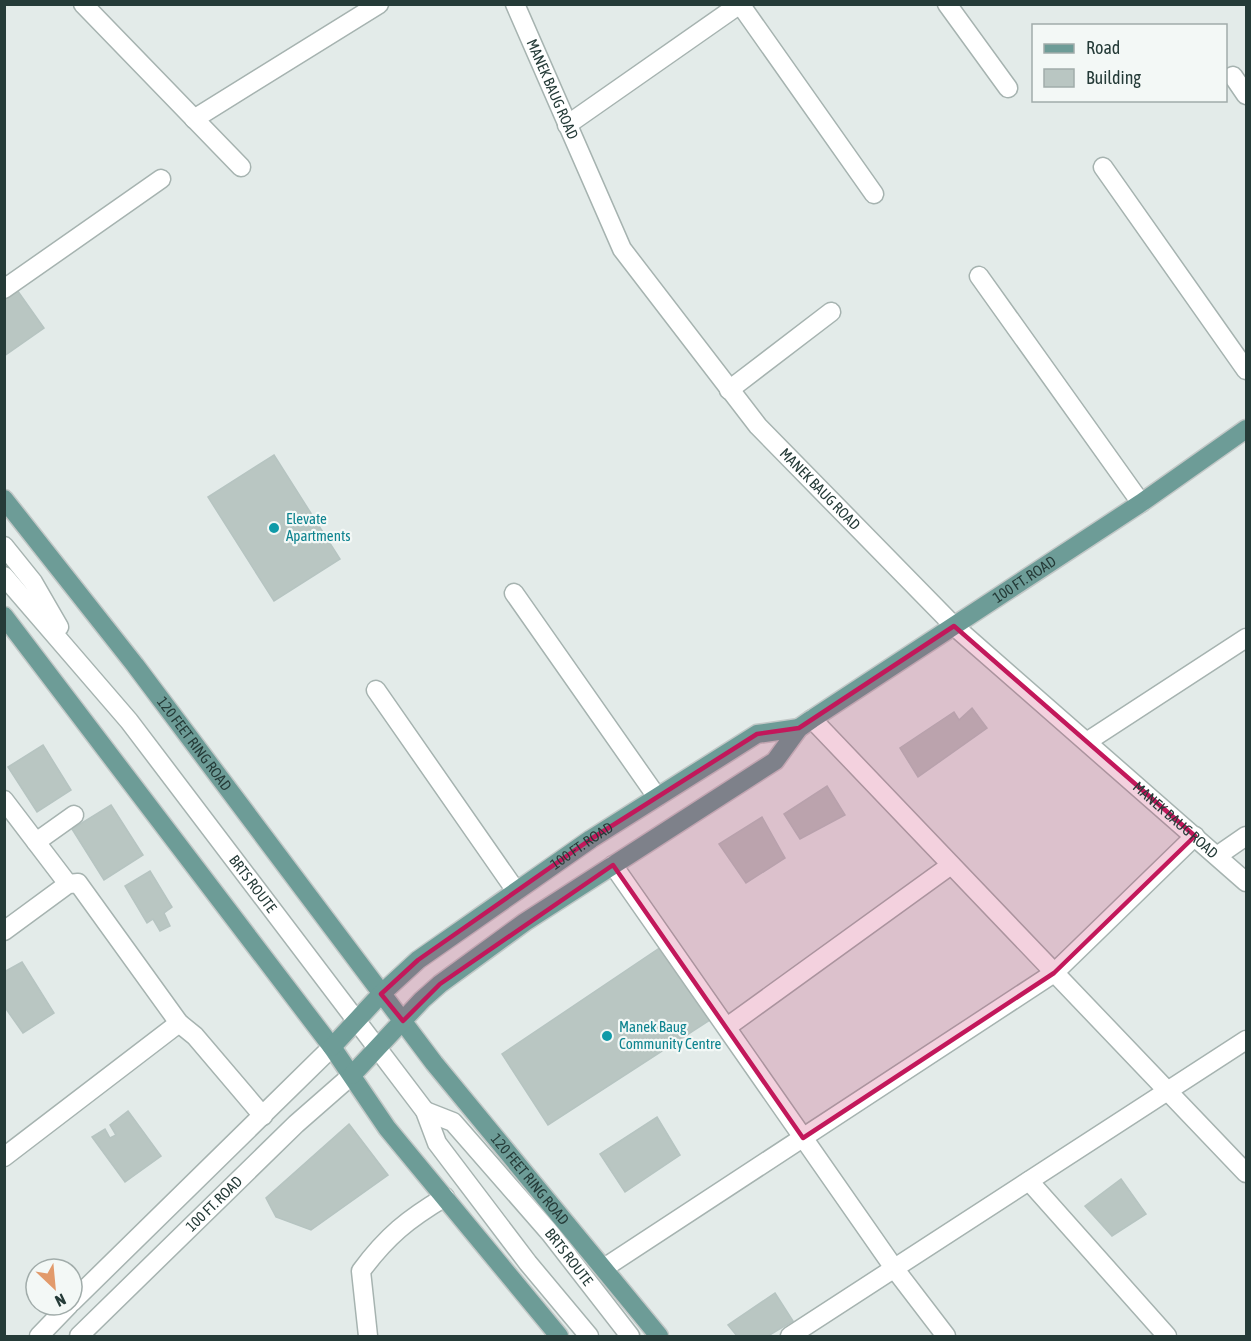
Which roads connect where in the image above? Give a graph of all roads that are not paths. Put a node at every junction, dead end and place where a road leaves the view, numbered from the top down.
1 (83, 4) edge
2 (379, 4) edge
3 (515, 4) edge
4 (740, 4) edge
5 (947, 4) edge
6 (1233, 76) dead end
7 (1008, 88) dead end
8 (1246, 95) edge
9 (194, 119) junction
10 (567, 125) junction
11 (241, 167) dead end
12 (1103, 167) dead end
13 (161, 179) dead end
14 (874, 194) dead end
15 (979, 276) dead end
16 (4, 289) edge
17 (831, 312) dead end
18 (1246, 370) edge
19 (729, 390) junction
20 (1246, 429) edge
21 (4, 499) edge
22 (1141, 503) junction
23 (4, 546) edge
24 (4, 576) edge
25 (514, 593) dead end
26 (4, 616) edge
27 (954, 626) junction
28 (1246, 638) edge
29 (78, 660) junction
30 (376, 690) dead end
31 (806, 724) junction
32 (1088, 741) junction
33 (657, 797) junction
34 (4, 800) edge
35 (74, 815) dead end
36 (1195, 836) junction
37 (1246, 837) edge
38 (36, 842) junction
39 (1217, 856) junction
40 (613, 865) junction
41 (951, 865) junction
42 (1246, 882) edge
43 (68, 884) junction
44 (516, 891) junction
45 (4, 932) edge
46 (1054, 973) junction
47 (381, 994) junction
48 (403, 1021) junction
49 (356, 1022) junction
50 (179, 1023) junction
51 (727, 1027) junction
52 (1246, 1040) edge
53 (332, 1047) junction
54 (378, 1048) junction
55 (352, 1075) junction
56 (1167, 1092) junction
57 (425, 1111) junction
58 (264, 1116) junction
59 (803, 1138) junction
60 (4, 1157) edge
61 (1246, 1173) edge
62 (1029, 1181) junction
63 (445, 1197) junction
64 (604, 1268) junction
65 (894, 1268) junction
66 (84, 1291) edge
67 (58, 1317) edge
68 (39, 1336) edge
69 (79, 1336) edge
70 (368, 1336) edge
71 (559, 1336) edge
72 (589, 1336) edge
73 (630, 1336) edge
74 (659, 1336) edge
75 (790, 1336) edge
76 (946, 1336) edge
77 (1167, 1336) edge

1 - 9 street
2 - 9 street
3 - 10 street, MANEK BAUG ROAD
4 - 10 street
4 - 14 street
5 - 7 street
6 - 8 street
9 - 11 street
10 - 19 street, MANEK BAUG ROAD
12 - 18 street
13 - 16 street
15 - 22 street
17 - 19 street
19 - 27 street, MANEK BAUG ROAD
20 - 22 main road, 100 FT. ROAD
21 - 47 main road, 120 FEET RING ROAD
22 - 27 main road, 100 FT. ROAD
23 - 29 street, BRTS ROUTE
24 - 29 street, BRTS ROUTE
25 - 33 street
26 - 53 main road
27 - 31 main road, 100 FT. ROAD
27 - 32 street, MANEK BAUG ROAD
28 - 32 street
29 - 49 street, BRTS ROUTE
30 - 44 street
31 - 33 main road, 100 FT. ROAD
31 - 40 main road, 100 FT. ROAD
31 - 41 street
32 - 36 street, MANEK BAUG ROAD
33 - 44 main road, 100 FT. ROAD
34 - 38 street
35 - 38 street
36 - 39 street, MANEK BAUG ROAD
36 - 46 street
37 - 39 street
38 - 43 street
39 - 42 street, MANEK BAUG ROAD
40 - 48 main road, 100 FT. ROAD
40 - 51 street
41 - 46 street
41 - 51 street
43 - 45 street
43 - 50 street
44 - 47 main road, 100 FT. ROAD
46 - 56 street
46 - 59 street
47 - 48 main road, 120 FEET RING ROAD
47 - 49 main road, 100 FT. ROAD
48 - 54 main road, 100 FT. ROAD
48 - 64 main road, 120 FEET RING ROAD
49 - 53 main road, 100 FT. ROAD
49 - 54 street, BRTS ROUTE
50 - 58 street
50 - 60 street
51 - 59 street
52 - 56 street
53 - 55 main road
53 - 58 street, 100 FT. ROAD
54 - 55 main road, 100 FT. ROAD
54 - 57 street, BRTS ROUTE
55 - 63 main road
55 - 69 street, 100 FT. ROAD
56 - 61 street
56 - 62 street
57 - 72 street, BRTS ROUTE
57 - 73 street, BRTS ROUTE
58 - 66 street, 100 FT. ROAD
59 - 64 street
59 - 65 street
62 - 65 street
62 - 77 street
63 - 70 street
63 - 71 main road
64 - 74 main road, 120 FEET RING ROAD
65 - 75 street
65 - 76 street
67 - 68 street, 100 FT. ROAD

